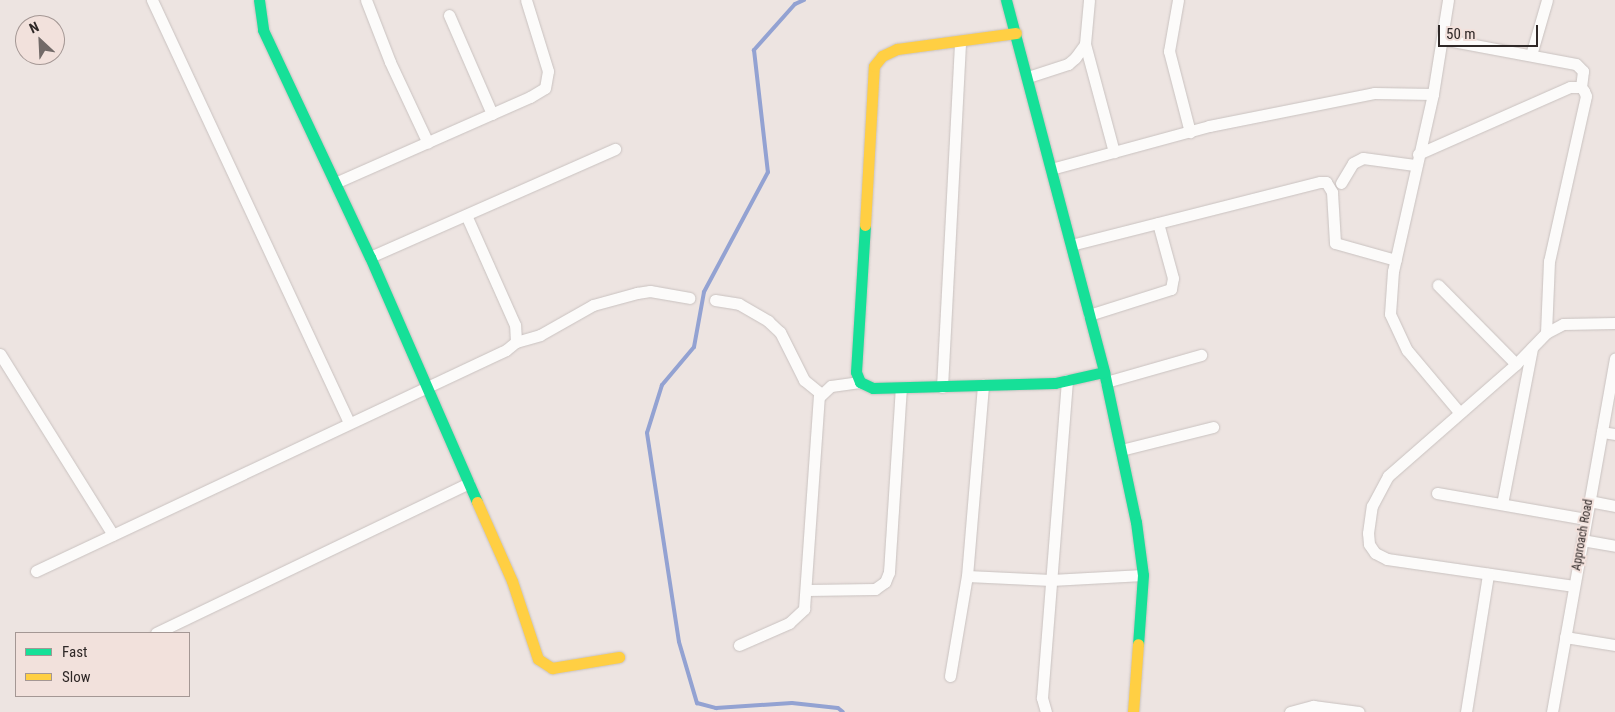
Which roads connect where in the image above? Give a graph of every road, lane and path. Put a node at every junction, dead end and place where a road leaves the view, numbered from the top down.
1 (152, 0) edge
2 (259, 0) edge
3 (366, 0) edge
4 (526, 0) edge
5 (1006, 0) edge
6 (1089, 0) edge
7 (1178, 0) edge
8 (1448, 0) edge
9 (1547, 0) edge
10 (449, 15) dead end
11 (1016, 33) junction
12 (1442, 39) junction
13 (960, 42) junction
14 (1085, 44) junction
15 (1531, 56) junction
16 (1028, 77) junction
17 (1581, 86) junction
18 (1433, 94) junction
19 (492, 114) junction
20 (1190, 132) junction
21 (428, 143) junction
22 (615, 149) dead end
23 (1114, 152) junction
24 (1417, 159) junction
25 (1051, 170) junction
26 (335, 183) junction
27 (1341, 183) dead end
28 (466, 215) junction
29 (1158, 222) junction
30 (1071, 246) junction
31 (370, 257) junction
32 (1396, 260) junction
33 (1438, 285) dead end
34 (689, 298) dead end
35 (715, 300) dead end
36 (1089, 315) junction
37 (1615, 323) edge
38 (1546, 333) junction
39 (516, 342) junction
40 (1532, 348) junction
41 (0, 354) edge
42 (1201, 354) dead end
43 (1615, 358) edge
44 (1516, 364) junction
45 (1105, 377) junction
46 (1067, 380) junction
47 (860, 382) junction
48 (983, 385) junction
49 (425, 387) junction
50 (942, 387) junction
51 (901, 388) junction
52 (820, 393) junction
53 (1611, 399) edge
54 (1460, 412) junction
55 (349, 422) junction
56 (1214, 427) dead end
57 (1602, 432) junction
58 (1615, 434) edge
59 (1120, 450) junction
60 (469, 483) junction
61 (1437, 493) dead end
62 (1589, 501) junction
63 (1502, 504) junction
64 (1615, 506) edge
65 (1586, 519) junction
66 (113, 535) junction
67 (1582, 540) junction
68 (1615, 546) edge
69 (36, 571) dead end
70 (1488, 574) junction
71 (1142, 575) junction
72 (967, 576) junction
73 (1051, 580) junction
74 (1574, 586) junction
75 (807, 590) junction
76 (158, 632) edge
77 (1565, 637) junction
78 (739, 645) dead end
79 (1615, 646) edge
80 (619, 657) dead end
81 (950, 676) dead end
82 (1044, 711) edge
83 (1133, 712) edge
84 (1290, 712) edge
85 (1359, 712) edge
86 (1466, 712) edge
87 (1552, 712) edge

1 - 55 street
2 - 26 street
3 - 21 street
4 - 19 street
5 - 11 street
6 - 14 street
7 - 20 street
8 - 12 street
9 - 15 street
10 - 19 street
11 - 13 street
11 - 16 street
12 - 15 street
12 - 18 street
13 - 47 street
13 - 50 street
14 - 16 street
14 - 23 street
15 - 17 street
16 - 25 street
17 - 24 street
17 - 38 street
18 - 20 street
18 - 24 street
19 - 21 street
20 - 23 street
21 - 26 street
22 - 28 street
23 - 25 street
24 - 27 street
24 - 32 street
25 - 30 street
26 - 31 street
28 - 31 street
28 - 39 street
29 - 30 street
29 - 32 street
29 - 36 street
30 - 36 street
31 - 49 street
32 - 54 street
33 - 44 street
34 - 39 street
35 - 52 street
36 - 45 street
37 - 38 street
38 - 40 street
39 - 49 street
40 - 44 street
40 - 63 street
41 - 66 street
42 - 45 street
43 - 53 street, Approach Road
44 - 54 street
45 - 46 street
45 - 59 street
46 - 48 street
46 - 73 street
47 - 51 street
47 - 52 street
48 - 50 street
48 - 72 street
49 - 55 street
49 - 60 street
50 - 51 street
51 - 75 street
52 - 75 street
53 - 57 street, Approach Road
54 - 70 street
55 - 66 street
56 - 59 street
57 - 58 street
57 - 62 street, Approach Road
59 - 71 street
60 - 76 street
60 - 80 street
61 - 63 street
62 - 64 street
62 - 65 street, Approach Road
63 - 65 street
65 - 67 street, Approach Road
66 - 69 street
67 - 68 street
67 - 74 street, Approach Road
70 - 74 street
70 - 86 street
71 - 73 street
71 - 83 street
72 - 73 street
72 - 81 street
73 - 82 street
74 - 77 street, Approach Road
75 - 78 street
77 - 79 street
77 - 87 street, Approach Road
84 - 85 street

